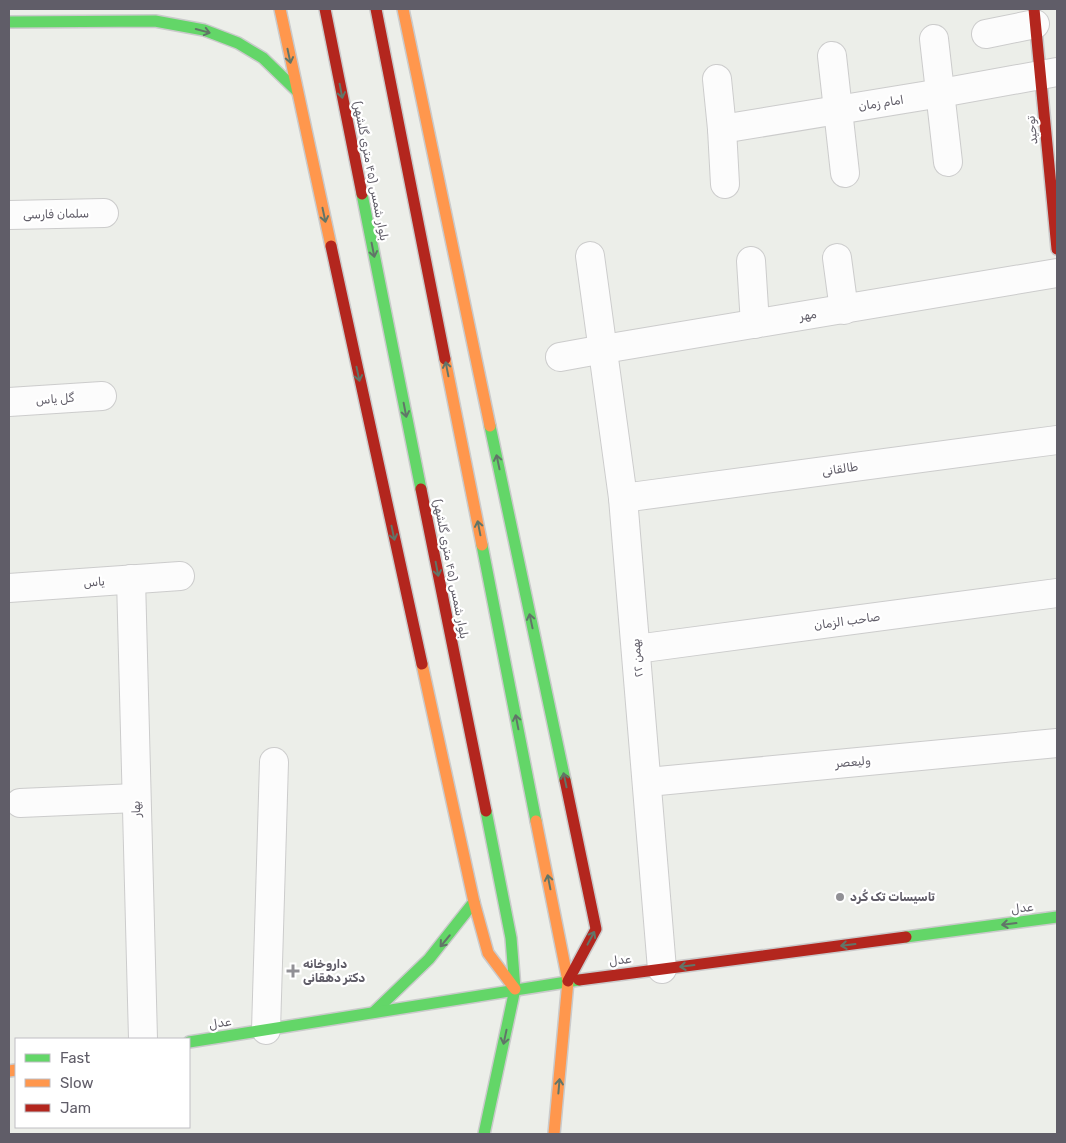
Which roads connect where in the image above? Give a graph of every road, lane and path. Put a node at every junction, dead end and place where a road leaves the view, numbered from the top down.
1 (280, 9) edge
2 (325, 9) edge
3 (376, 9) edge
4 (403, 9) edge
5 (182, 12) dead end
6 (125, 15) edge
7 (1034, 16) edge
8 (155, 21) junction
9 (9, 22) edge
10 (986, 34) dead end
11 (934, 39) dead end
12 (832, 56) dead end
13 (1049, 73) edge
14 (717, 79) dead end
15 (297, 92) junction
16 (941, 94) junction
17 (837, 111) junction
18 (722, 129) junction
19 (948, 162) dead end
20 (845, 172) dead end
21 (725, 184) dead end
22 (104, 213) dead end
23 (9, 215) edge
24 (1056, 221) edge
25 (1057, 250) edge
26 (590, 256) dead end
27 (837, 258) dead end
28 (751, 261) dead end
29 (1057, 273) edge
30 (844, 310) junction
31 (755, 324) junction
32 (604, 348) junction
33 (560, 357) dead end
34 (102, 396) dead end
35 (9, 402) edge
36 (1057, 440) edge
37 (623, 498) junction
38 (180, 576) dead end
39 (131, 579) junction
40 (9, 588) edge
41 (1057, 592) edge
42 (636, 649) junction
43 (1057, 743) edge
44 (274, 762) dead end
45 (648, 782) junction
46 (136, 798) junction
47 (20, 803) dead end
48 (474, 902) junction
49 (1057, 917) edge
50 (662, 969) junction
51 (568, 981) junction
52 (515, 989) junction
53 (374, 1012) junction
54 (266, 1030) junction
55 (143, 1038) edge
56 (190, 1042) edge
57 (484, 1134) edge
58 (554, 1134) edge

1 -> 15 main road
2 -> 52 main road, بلوار شمس (۴۵ متری گلشهر)
51 -> 3 main road
51 -> 4 main road
5 - 8 main road
6 - 8 main road
6 - 9 main road
7 - 10 street
7 - 13 main road, توحید
8 -> 15 main road
11 - 16 street
12 - 17 street
13 - 16 street, امام زمان
13 - 24 main road, توحید
14 - 18 street
15 -> 48 main road
16 - 17 street, امام زمان
16 - 19 street
17 - 18 street, امام زمان
17 - 20 street
18 - 21 street
22 - 23 street, سلمان فارسی
24 - 25 main road, توحید
26 - 32 street, ۲۲ بهمن
27 - 30 street
28 - 31 street
29 - 30 street, مهر
30 - 31 street, مهر
31 - 32 street, مهر
32 - 33 street, مهر
32 - 37 street, ۲۲ بهمن
34 - 35 street, گل یاس
36 - 37 street, طالقانی
37 - 42 street, ۲۲ بهمن
38 - 39 street, یاس
39 - 40 street, یاس
39 - 46 street, بهار
41 - 42 street, صاحب الزمان
42 - 45 street, ۲۲ بهمن
43 - 45 street, ولیعصر
44 - 54 street
45 - 50 street, ۲۲ بهمن
46 - 47 street
46 - 55 street, بهار
48 - 52 main road
48 -> 53 main road
49 -> 50 main road, عدل
50 - 51 main road, عدل
51 - 52 main road, عدل
58 -> 51 main road
52 - 53 main road, عدل
52 -> 57 main road, بلوار شمس (۴۵ متری گلشهر)
53 - 54 main road, عدل
54 - 56 main road, عدل

